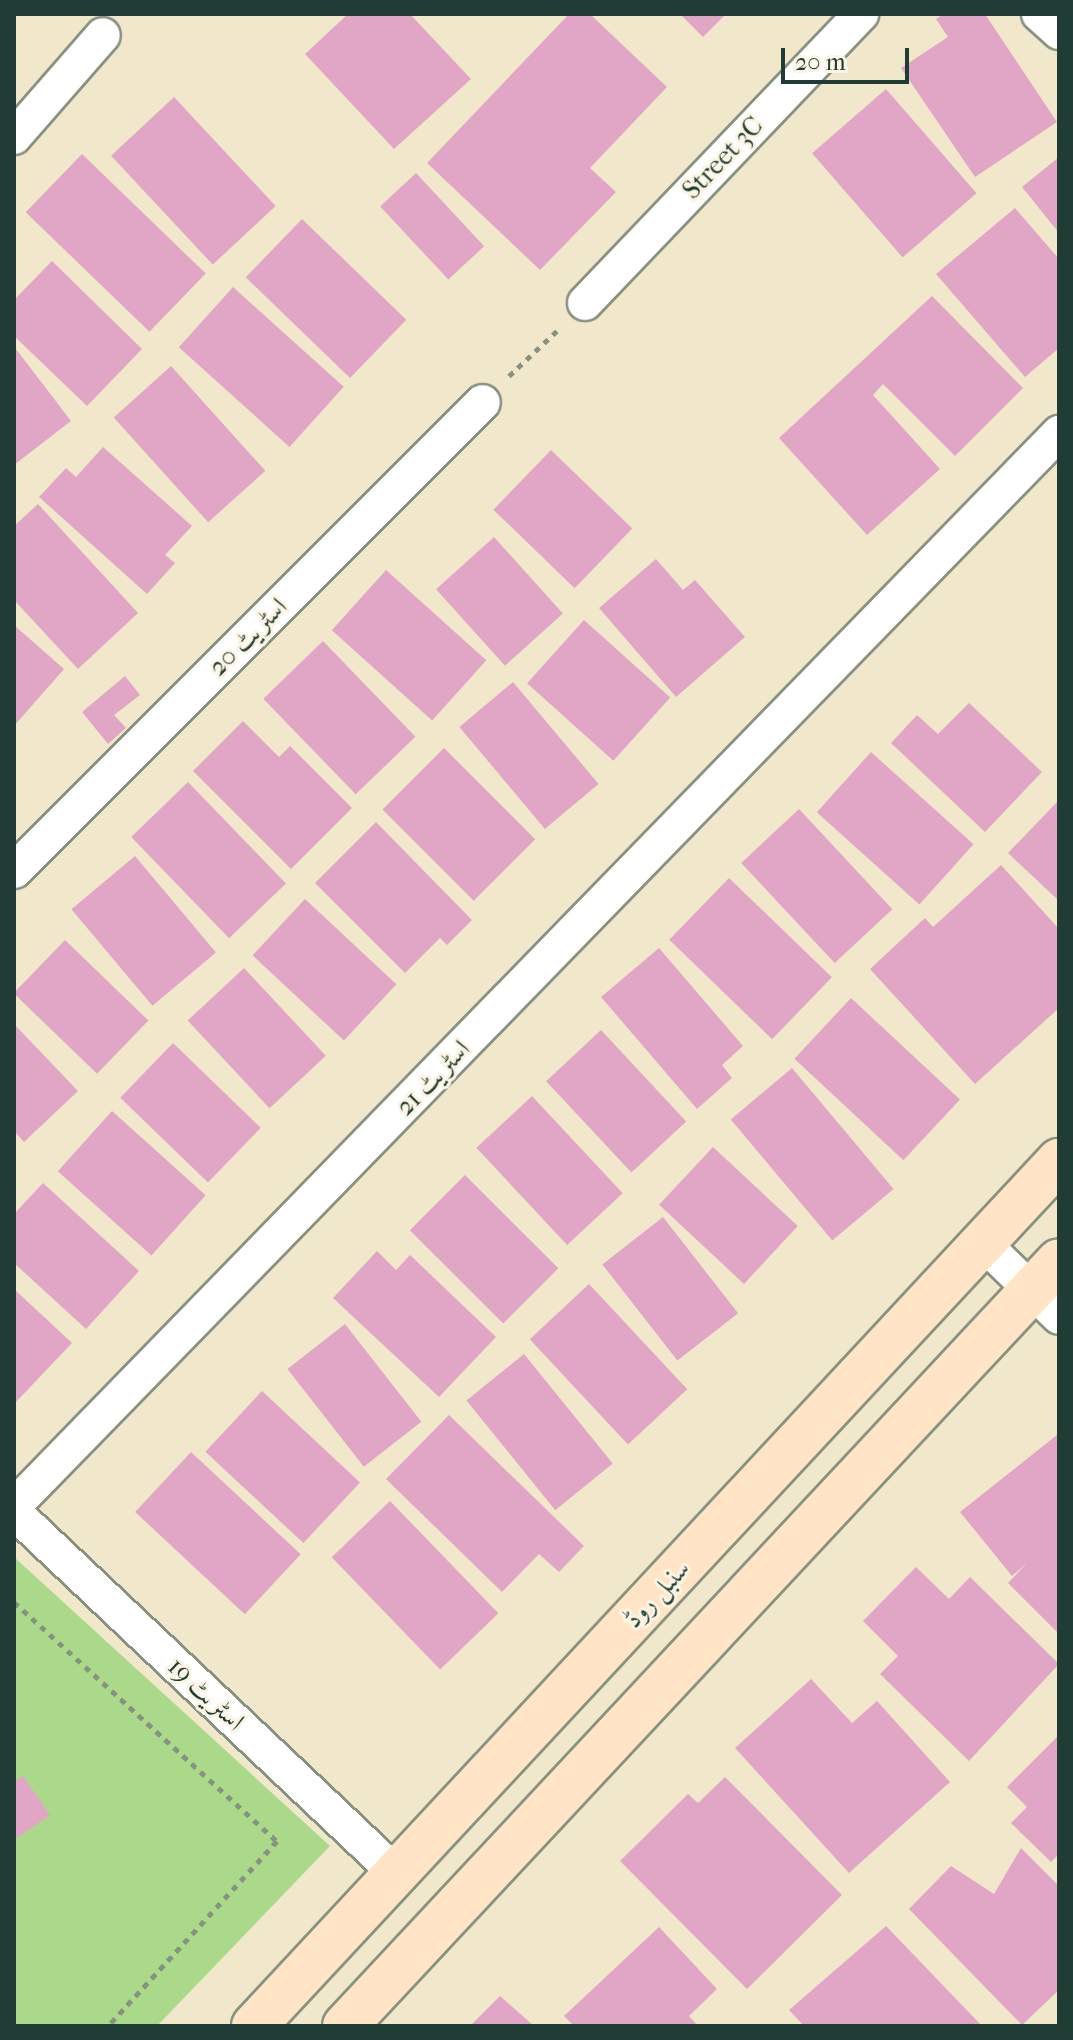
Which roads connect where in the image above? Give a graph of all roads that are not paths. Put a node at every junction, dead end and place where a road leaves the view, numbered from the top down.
1 (861, 14) edge
2 (1039, 14) edge
3 (1059, 32) edge
4 (103, 35) dead end
5 (14, 137) edge
6 (585, 303) road end
7 (483, 402) road end
8 (1059, 433) edge
9 (14, 871) edge
10 (1059, 1161) edge
11 (982, 1242) junction
12 (1050, 1289) edge
13 (14, 1506) edge
14 (14, 1512) edge
15 (398, 1875) junction
16 (254, 2026) edge
17 (345, 2026) edge

1 - 6 street, Street 3C
2 - 3 street
4 - 5 street
7 - 9 street, اسٹریٹ 20
8 - 13 street, اسٹریٹ 21
10 - 11 street, سنبل روڈ
11 - 12 street
11 - 15 street, سنبل روڈ
12 - 17 street
14 - 15 street, اسٹریٹ 19
15 - 16 street, سنبل روڈ

